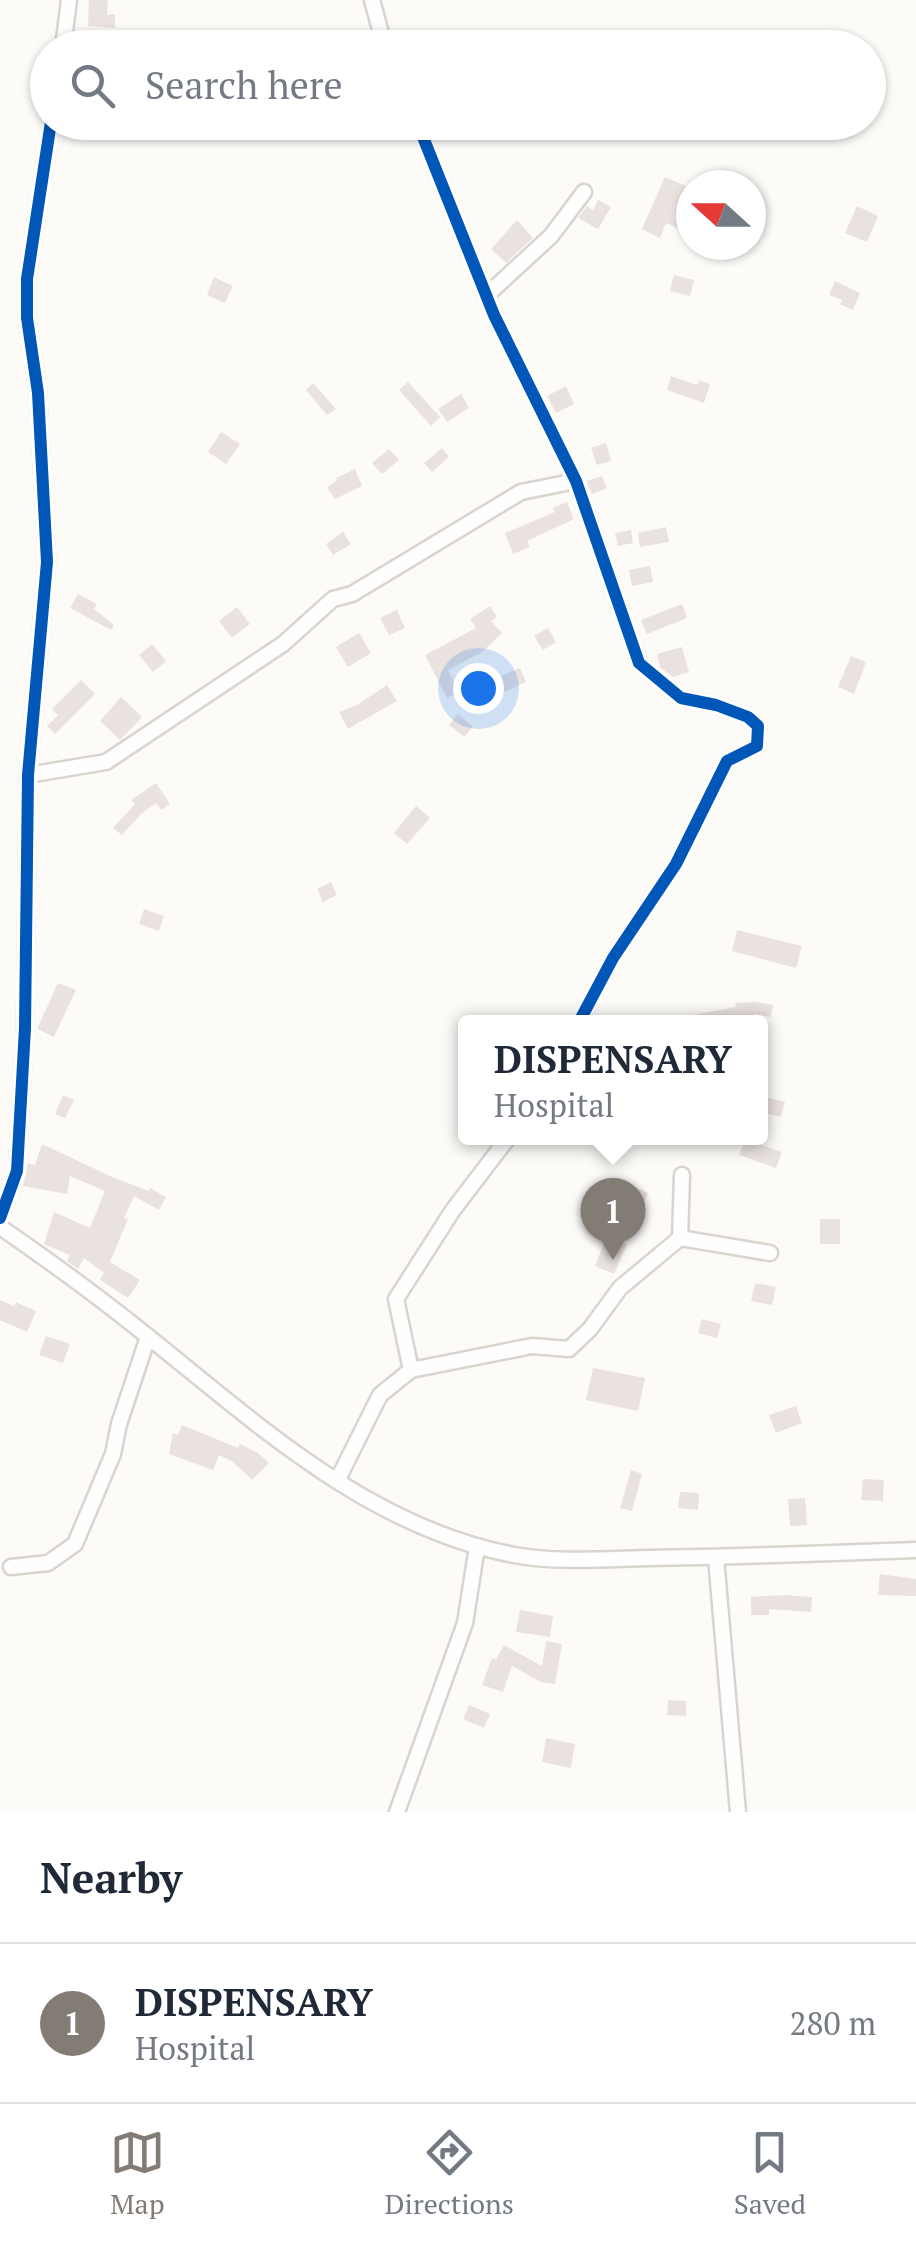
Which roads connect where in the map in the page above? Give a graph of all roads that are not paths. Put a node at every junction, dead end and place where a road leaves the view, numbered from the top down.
1 (69, 0) edge
2 (372, 0) edge
3 (65, 30) edge
4 (380, 30) edge
5 (48, 140) edge
6 (425, 140) edge
7 (584, 192) dead end
8 (488, 294) junction
9 (576, 481) junction
10 (28, 775) junction
11 (582, 1015) edge
12 (503, 1145) edge
13 (682, 1175) dead end
14 (0, 1218) edge
15 (0, 1227) edge
16 (680, 1238) junction
17 (770, 1253) dead end
18 (148, 1337) junction
19 (411, 1370) junction
20 (337, 1480) junction
21 (477, 1546) junction
22 (916, 1550) edge
23 (716, 1558) junction
24 (11, 1567) dead end
25 (397, 1812) edge
26 (738, 1812) edge

1 - 3 street
2 - 4 street
5 - 10 street
6 - 8 street
7 - 8 street
8 - 9 street
9 - 10 street
9 - 11 street
10 - 14 street
12 - 19 street
13 - 16 street
15 - 18 street
16 - 17 street
16 - 19 street
18 - 20 street
18 - 24 street
19 - 20 street
20 - 21 street
21 - 23 street
21 - 25 street
22 - 23 street
23 - 26 street

